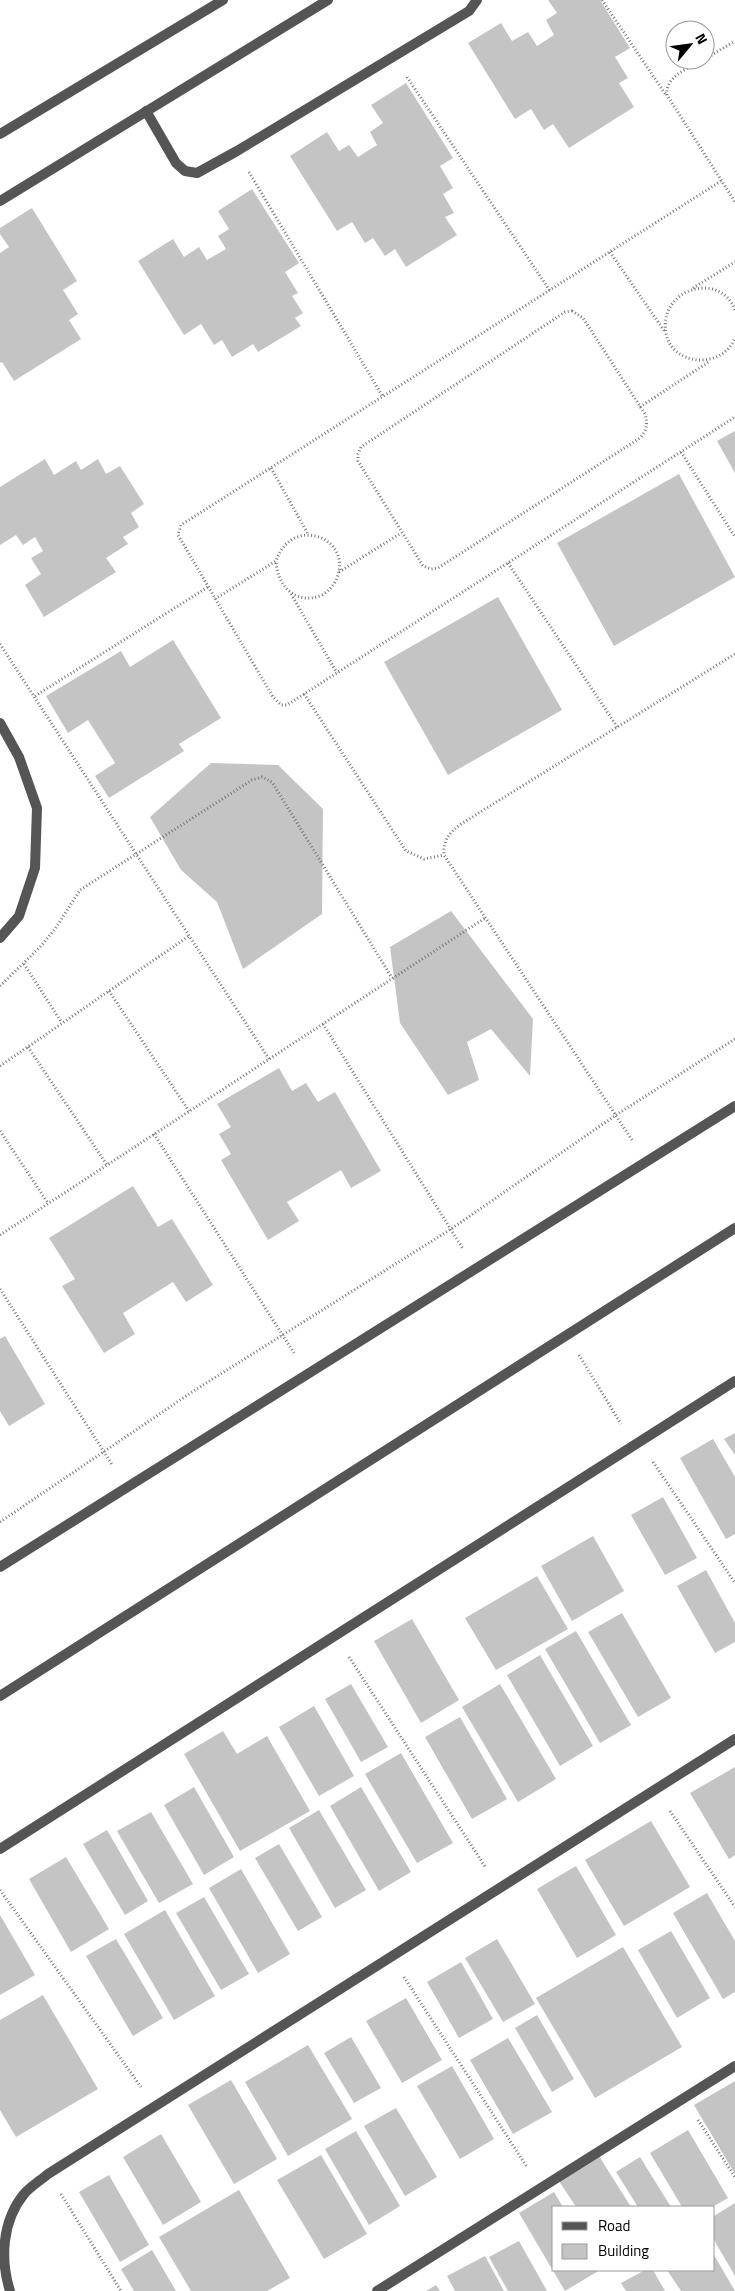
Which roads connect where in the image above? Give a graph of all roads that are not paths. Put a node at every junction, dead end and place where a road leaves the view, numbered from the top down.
1 (223, 0) edge
2 (328, 0) edge
3 (477, 0) edge
4 (146, 111) junction
5 (0, 134) edge
6 (0, 202) edge
7 (0, 724) edge
8 (0, 938) edge
9 (735, 1106) edge
10 (735, 1228) edge
11 (735, 1381) edge
12 (0, 1567) edge
13 (0, 1696) edge
14 (735, 1739) edge
15 (0, 1849) edge
16 (735, 2066) edge
17 (10, 2291) edge
18 (377, 2291) edge

1 - 5 street
2 - 4 street
3 - 4 street
4 - 6 street
7 - 8 street
9 - 12 street
10 - 13 street
11 - 15 street
14 - 17 street
16 - 18 street

